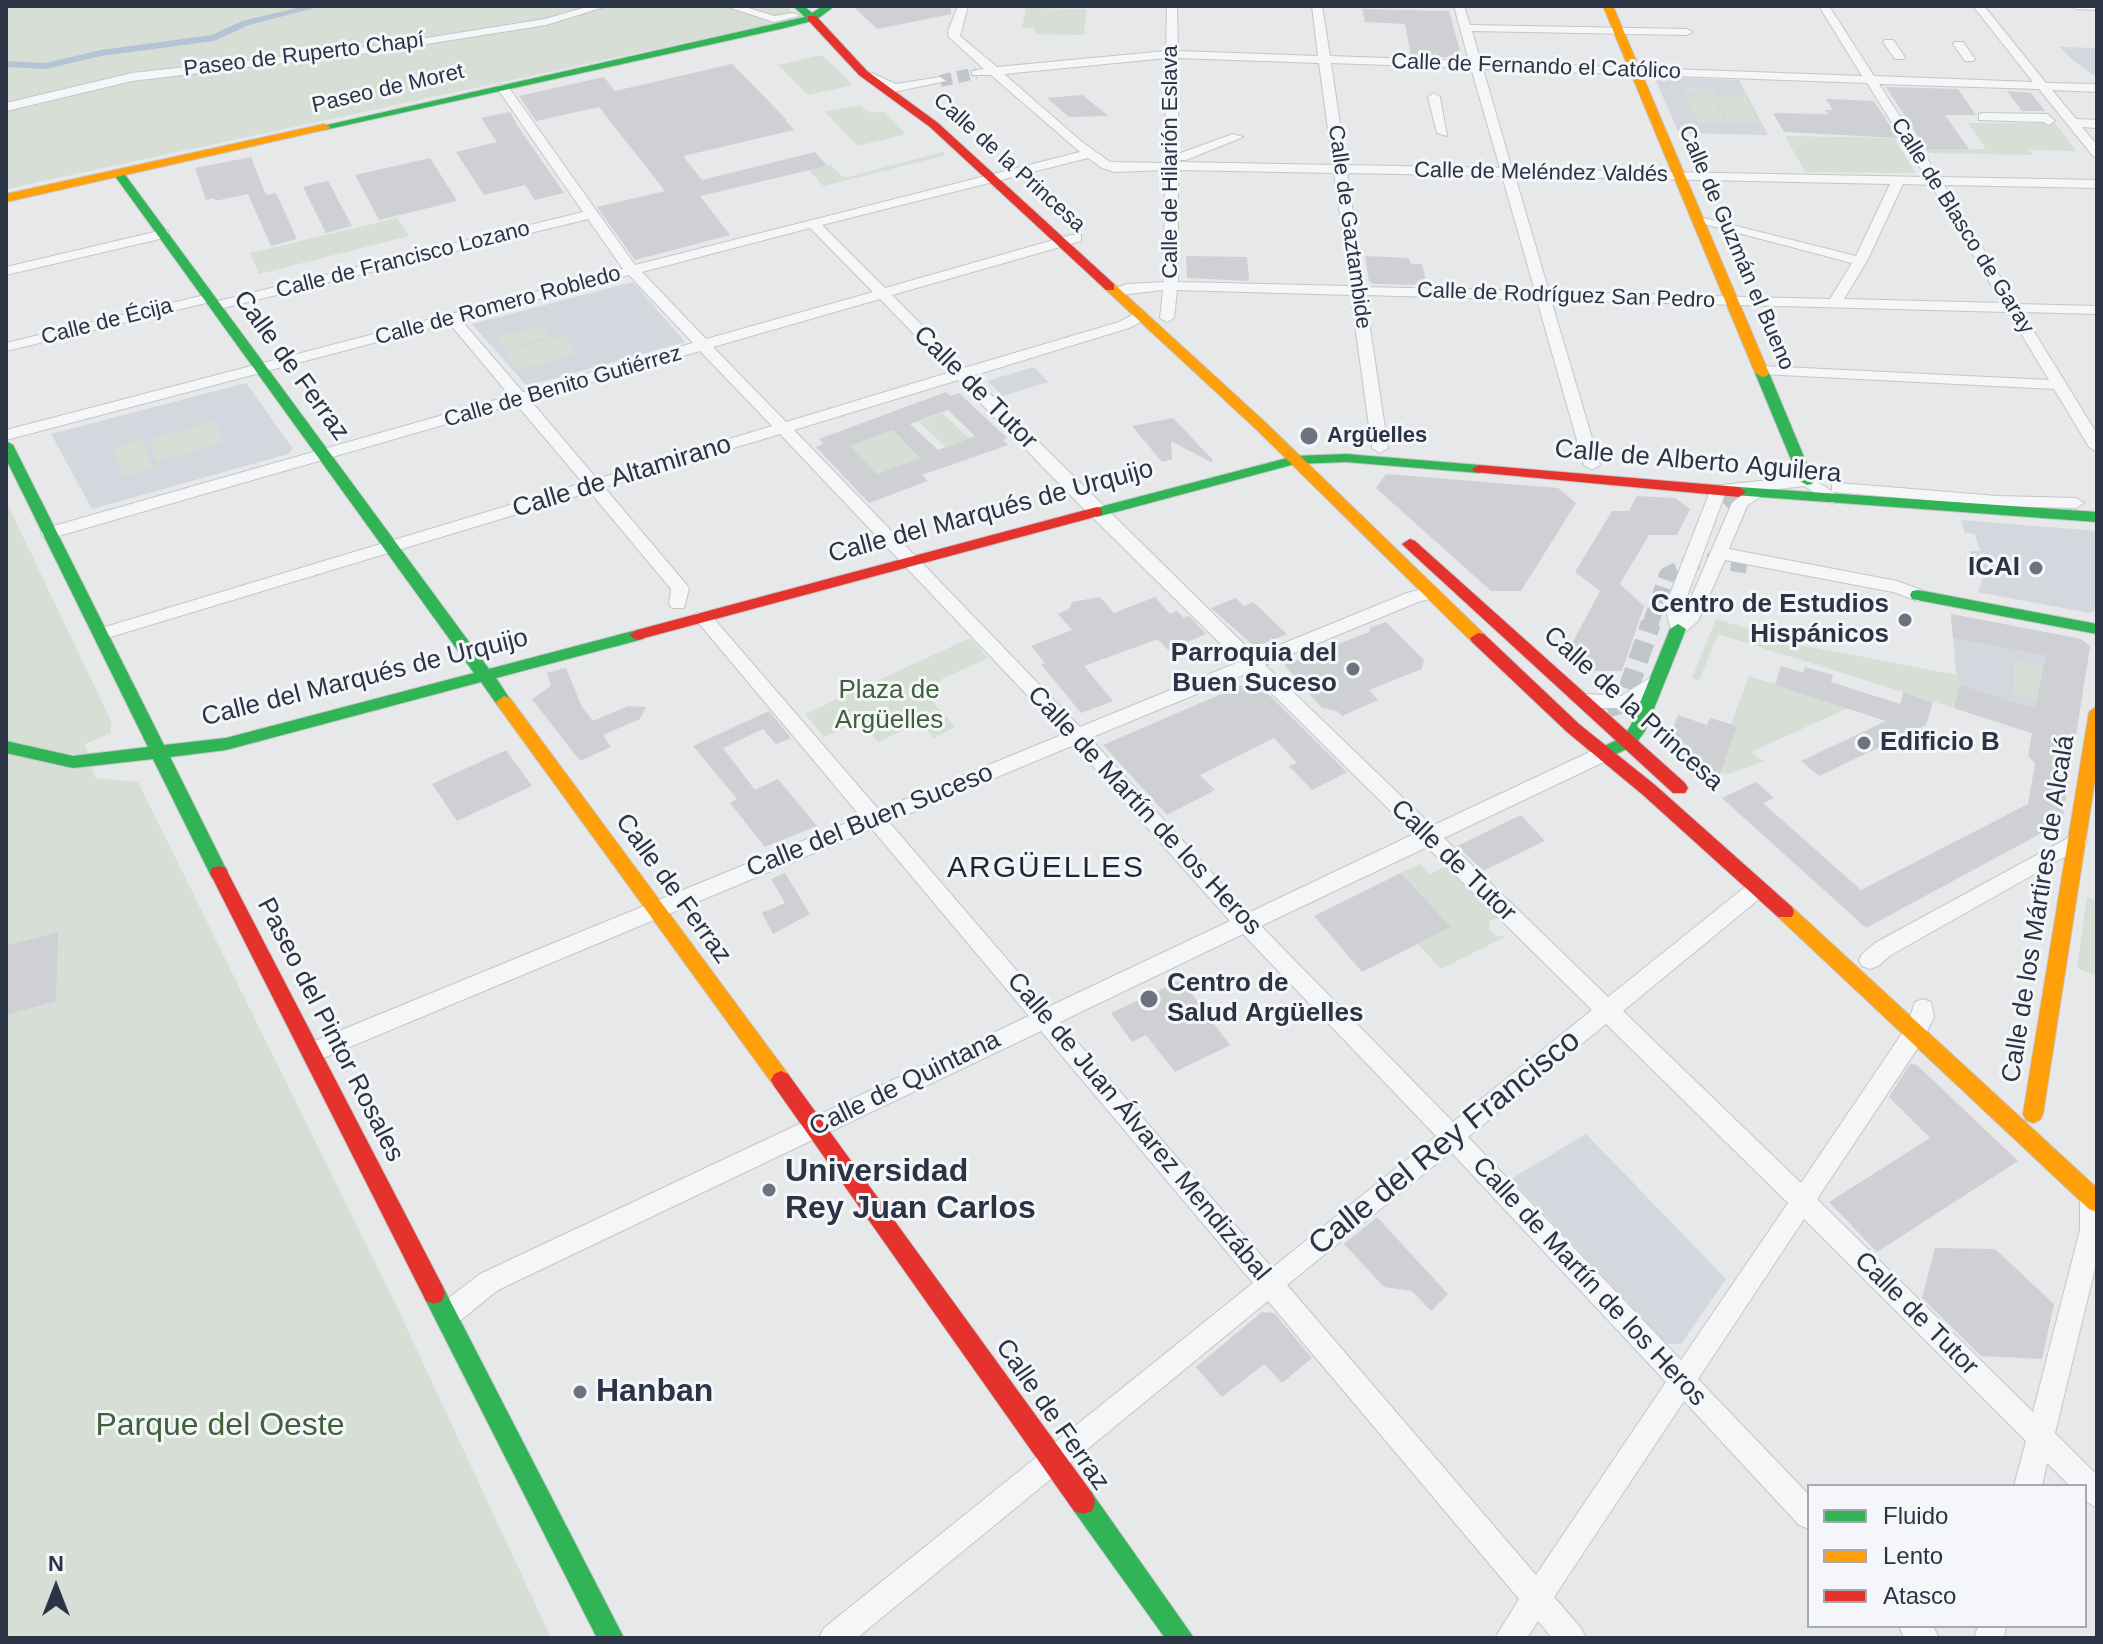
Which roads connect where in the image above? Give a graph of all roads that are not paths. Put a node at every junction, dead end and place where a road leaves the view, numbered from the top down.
1 (602, 6) edge
2 (730, 6) edge
3 (963, 6) edge
4 (1172, 6) edge
5 (1317, 6) edge
6 (1459, 6) edge
7 (1608, 6) edge
8 (1824, 6) edge
9 (1978, 6) edge
10 (2076, 6) edge
11 (2097, 7) edge
12 (808, 13) edge
13 (1466, 28) junction
14 (1620, 32) junction
15 (1687, 32) dead end
16 (1889, 42) dead end
17 (1959, 44) dead end
18 (1172, 54) junction
19 (1899, 57) dead end
20 (981, 58) junction
21 (1969, 59) dead end
22 (882, 60) dead end
23 (1323, 60) junction
24 (963, 62) tunnel mouth
25 (1476, 65) junction
26 (992, 69) junction
27 (928, 70) tunnel mouth
28 (1634, 70) junction
29 (863, 73) junction
30 (976, 73) tunnel mouth
31 (1871, 79) junction
32 (940, 81) tunnel mouth
33 (906, 82) junction
34 (2041, 85) junction
35 (503, 88) junction
36 (2097, 88) edge
37 (1434, 97) dead end
38 (6, 107) edge
39 (1983, 117) dead end
40 (2001, 122) dead end
41 (2071, 122) junction
42 (2097, 124) edge
43 (1443, 133) dead end
44 (1237, 137) dead end
45 (2097, 153) edge
46 (1089, 154) junction
47 (1177, 162) junction
48 (1341, 169) junction
49 (1508, 172) junction
50 (119, 174) junction
51 (1680, 176) junction
52 (999, 177) junction
53 (1898, 180) junction
54 (1935, 181) junction
55 (2097, 184) edge
56 (6, 198) edge
57 (590, 214) junction
58 (1700, 221) junction
59 (813, 223) junction
60 (163, 234) junction
61 (1069, 241) junction
62 (1860, 261) junction
63 (6, 271) edge
64 (632, 271) junction
65 (1170, 286) junction
66 (1125, 290) junction
67 (1357, 291) junction
68 (883, 295) junction
69 (1544, 296) junction
70 (1733, 301) junction
71 (212, 302) junction
72 (1835, 303) junction
73 (2013, 308) junction
74 (2097, 310) edge
75 (1141, 316) junction
76 (1167, 318) junction
77 (453, 319) junction
78 (705, 346) junction
79 (6, 347) edge
80 (261, 369) junction
81 (1762, 370) junction
82 (961, 374) junction
83 (2059, 385) junction
84 (520, 399) junction
85 (783, 428) junction
86 (6, 435) edge
87 (6, 445) edge
88 (2097, 447) edge
89 (1380, 448) junction
90 (1293, 450) junction
91 (323, 455) junction
92 (1317, 458) junction
93 (1592, 465) junction
94 (1807, 481) junction
95 (1771, 483) junction
96 (593, 485) junction
97 (1753, 493) junction
98 (1835, 493) junction
99 (1721, 498) junction
100 (2076, 503) junction
101 (1090, 504) junction
102 (2097, 505) edge
103 (2097, 517) edge
104 (49, 533) junction
105 (391, 546) junction
106 (1719, 553) junction
107 (903, 554) junction
108 (1400, 560) junction
109 (1751, 566) tunnel mouth
110 (1430, 593) junction
111 (1918, 595) junction
112 (671, 606) joint
113 (703, 617) junction
114 (1678, 629) junction
115 (2097, 629) edge
116 (101, 634) junction
117 (495, 652) dead end
118 (473, 658) junction
119 (447, 664) dead end
120 (1253, 664) junction
121 (485, 675) junction
122 (1656, 680) junction
123 (1547, 687) dead end
124 (1586, 701) junction
125 (2097, 712) edge
126 (190, 729) dead end
127 (1077, 736) junction
128 (1629, 741) junction
129 (6, 747) edge
130 (156, 750) junction
131 (1603, 754) junction
132 (1693, 800) dead end
133 (875, 819) junction
134 (1427, 836) junction
135 (2077, 841) junction
136 (1757, 889) junction
137 (654, 910) junction
138 (1244, 922) junction
139 (1870, 959) dead end
140 (1918, 1003) joint
141 (1605, 1011) junction
142 (1044, 1018) junction
143 (1945, 1030) dead end
144 (1915, 1033) junction
145 (313, 1052) junction
146 (2011, 1093) dead end
147 (814, 1127) junction
148 (1453, 1137) junction
149 (2094, 1199) edge
150 (1801, 1201) junction
151 (1272, 1285) junction
152 (447, 1315) junction
153 (1683, 1380) junction
154 (2040, 1438) junction
155 (1052, 1460) junction
156 (2028, 1484) edge
157 (2087, 1484) edge
158 (1807, 1513) edge
159 (1536, 1597) junction
160 (611, 1638) edge
161 (834, 1638) edge
162 (1181, 1638) edge
163 (1510, 1638) edge
164 (1571, 1638) edge

1 - 38 street, Paseo de Ruperto Chapí
2 - 12 street
3 - 20 street
4 - 18 street, Calle de Hilarión Eslava
5 - 23 street, Calle de Gaztambide
6 - 13 street
7 - 14 main road, Calle de Guzmán el Bueno
8 - 31 street, Calle de Blasco de Garay
9 - 34 street
10 - 11 street
12 - 29 main road, Calle de la Princesa
12 - 35 main road, Paseo de Moret
13 - 14 street
13 - 25 street
14 - 15 street
14 - 28 main road, Calle de Guzmán el Bueno
16 - 19 street
17 - 21 street
18 - 23 street, Calle de Fernando el Católico
18 - 26 street, Calle de Fernando el Católico
18 - 47 street, Calle de Hilarión Eslava
20 - 24 street
20 - 26 street
22 - 33 main road, Calle de la Princesa
23 - 25 street, Calle de Fernando el Católico
23 - 48 street, Calle de Gaztambide
25 - 28 street, Calle de Fernando el Católico
25 - 49 street
26 - 30 street, Calle de Fernando el Católico
26 - 46 street
27 - 33 street
28 - 31 street, Calle de Fernando el Católico
28 - 51 main road, Calle de Guzmán el Bueno
29 - 33 street, Calle de la Princesa
29 - 52 main road, Calle de la Princesa
31 - 34 street, Calle de Fernando el Católico
31 - 54 street, Calle de Blasco de Garay
32 - 33 street
33 - 52 main road, Calle de la Princesa
34 - 36 street, Calle de Fernando el Católico
34 - 41 street
35 - 50 main road, Paseo de Moret
35 - 57 street, Calle de Martín de los Heros
37 - 43 street
39 - 40 street
41 - 42 street
41 - 45 street
44 - 47 street
46 - 47 street, Calle de Meléndez Valdés
46 - 52 street
47 - 48 street, Calle de Meléndez Valdés
47 - 65 street, Calle de Hilarión Eslava
48 - 49 street, Calle de Meléndez Valdés
48 - 67 street, Calle de Gaztambide
49 - 51 street, Calle de Meléndez Valdés
49 - 69 street
50 - 56 main road, Paseo de Moret
50 - 60 main road, Calle de Ferraz
51 - 53 street, Calle de Meléndez Valdés
51 - 58 main road, Calle de Guzmán el Bueno
52 - 59 street, Calle de Romero Robledo
52 - 61 main road, Calle de la Princesa
53 - 54 street, Calle de Meléndez Valdés
53 - 62 street
54 - 55 street, Calle de Meléndez Valdés
54 - 73 street, Calle de Blasco de Garay
57 - 64 street, Calle de Martín de los Heros
57 - 71 street, Calle de Francisco Lozano
58 - 62 street
58 - 70 main road, Calle de Guzmán el Bueno
59 - 64 street, Calle de Romero Robledo
59 - 68 street, Calle de Tutor
60 - 63 street
60 - 71 main road, Calle de Ferraz
61 - 66 main road, Calle de la Princesa
61 - 68 street, Calle de Benito Gutiérrez
62 - 72 street
64 - 77 street, Calle de Romero Robledo
64 - 78 street, Calle de Martín de los Heros
65 - 66 street, Calle de Rodríguez San Pedro
65 - 67 street, Calle de Rodríguez San Pedro
65 - 76 street, Calle de Hilarión Eslava
66 - 75 main road, Calle de la Princesa
66 - 76 main road, Calle de la Princesa
67 - 69 street, Calle de Rodríguez San Pedro
67 - 89 street, Calle de Gaztambide
68 - 78 street, Calle de Benito Gutiérrez
68 - 82 street, Calle de Tutor
69 - 70 street, Calle de Rodríguez San Pedro
69 - 93 street
70 - 72 street, Calle de Rodríguez San Pedro
70 - 81 main road, Calle de Guzmán el Bueno
71 - 79 street, Calle de Écija
71 - 80 main road, Calle de Ferraz
72 - 73 street, Calle de Rodríguez San Pedro
73 - 74 street, Calle de Rodríguez San Pedro
73 - 83 street, Calle de Blasco de Garay
75 - 82 street, Calle de Altamirano
75 - 90 main road, Calle de la Princesa
76 - 90 main road, Calle de la Princesa
77 - 80 street, Calle de Romero Robledo
77 - 84 street
78 - 84 street, Calle de Benito Gutiérrez
78 - 85 street, Calle de Martín de los Heros
80 - 86 street, Calle de Romero Robledo
80 - 91 main road, Calle de Ferraz
81 - 83 street
81 - 94 main road, Calle de Guzmán el Bueno
82 - 85 street, Calle de Altamirano
82 - 101 street, Calle de Tutor
83 - 88 street, Calle de Blasco de Garay
84 - 91 street, Calle de Benito Gutiérrez
84 - 96 street
85 - 96 street, Calle de Altamirano
85 - 107 street, Calle de Martín de los Heros
87 - 104 main road, Paseo del Pintor Rosales
89 - 90 main road, Calle de Alberto Aguilera
89 - 93 main road, Calle de Alberto Aguilera
90 - 92 main road, Calle de Alberto Aguilera
90 - 101 main road, Calle del Marqués de Urquijo
90 - 108 main road, Calle de la Princesa
91 - 104 street, Calle de Benito Gutiérrez
91 - 105 main road, Calle de Ferraz
92 - 99 main road, Calle de Alberto Aguilera
92 - 124 main road, Calle de la Princesa
93 - 94 main road, Calle de Alberto Aguilera
94 - 95 street
94 - 98 street
94 - 100 main road, Calle de Alberto Aguilera
95 - 97 street
95 - 99 street
96 - 105 street, Calle de Altamirano
96 - 112 street
97 - 98 main road, Calle de Alberto Aguilera
97 - 99 main road, Calle de Alberto Aguilera
97 - 106 street
98 - 100 street, Calle de Alberto Aguilera
98 - 103 main road, Calle de Alberto Aguilera
99 - 114 street
100 - 102 main road, Calle de Alberto Aguilera
101 - 107 main road, Calle del Marqués de Urquijo
101 - 120 street, Calle de Tutor
104 - 116 main road, Paseo del Pintor Rosales
105 - 116 street, Calle de Altamirano
105 - 118 main road, Calle de Ferraz
106 - 111 street
106 - 114 street
107 - 112 main road, Calle del Marqués de Urquijo
107 - 113 main road, Calle del Marqués de Urquijo
107 - 127 street, Calle de Martín de los Heros
108 - 110 main road, Calle de la Princesa
108 - 123 street, Calle de la Princesa
109 - 111 street
110 - 120 street, Calle del Buen Suceso
110 - 131 main road, Calle de la Princesa
111 - 115 main road
113 - 121 main road, Calle del Marqués de Urquijo
113 - 133 street, Calle de Juan Álvarez Mendizábal
114 - 122 main road
116 - 130 main road, Paseo del Pintor Rosales
117 - 118 main road, Calle del Marqués de Urquijo
118 - 119 main road, Calle del Marqués de Urquijo
118 - 121 main road, Calle de Ferraz
120 - 127 street, Calle del Buen Suceso
120 - 134 street, Calle de Tutor
121 - 130 main road, Calle del Marqués de Urquijo
121 - 137 main road, Calle de Ferraz
122 - 124 street
122 - 128 main road
124 - 128 main road, Calle de la Princesa
125 - 135 main road, Calle de los Mártires de Alcalá
126 - 130 main road, Calle del Marqués de Urquijo
127 - 133 street, Calle del Buen Suceso
127 - 138 street, Calle de Martín de los Heros
128 - 131 main road, Calle de Quintana
128 - 132 main road, Calle de la Princesa
129 - 130 main road
130 - 145 main road, Paseo del Pintor Rosales
131 - 134 street, Calle de Quintana
131 - 136 main road, Calle de la Princesa
133 - 137 street, Calle del Buen Suceso
133 - 142 street, Calle de Juan Álvarez Mendizábal
134 - 138 street, Calle de Quintana
134 - 141 street, Calle de Tutor
135 - 139 street
135 - 146 main road, Calle de los Mártires de Alcalá
136 - 141 street, Calle del Rey Francisco
136 - 144 main road, Calle de la Princesa
137 - 145 street, Calle del Buen Suceso
137 - 147 main road, Calle de Ferraz
138 - 142 street, Calle de Quintana
138 - 148 street, Calle de Martín de los Heros
140 - 143 main road
140 - 144 street
141 - 148 street, Calle del Rey Francisco
141 - 150 street, Calle de Tutor
142 - 147 street, Calle de Quintana
142 - 151 street, Calle de Juan Álvarez Mendizábal
144 - 149 main road, Calle de la Princesa
144 - 150 street
145 - 152 main road, Paseo del Pintor Rosales
147 - 152 street, Calle de Quintana
147 - 155 main road, Calle de Ferraz
148 - 151 street, Calle del Rey Francisco
148 - 153 street, Calle de Martín de los Heros
149 - 154 street
150 - 153 street
150 - 154 street, Calle de Tutor
151 - 155 street, Calle del Rey Francisco
151 - 159 street, Calle de Juan Álvarez Mendizábal
152 - 160 main road, Paseo del Pintor Rosales
153 - 158 street, Calle de Martín de los Heros
153 - 159 street
154 - 156 street
154 - 157 street, Calle de Tutor
155 - 161 street, Calle del Rey Francisco
155 - 162 main road, Calle de Ferraz
159 - 163 street
159 - 164 street, Calle de Juan Álvarez Mendizábal

